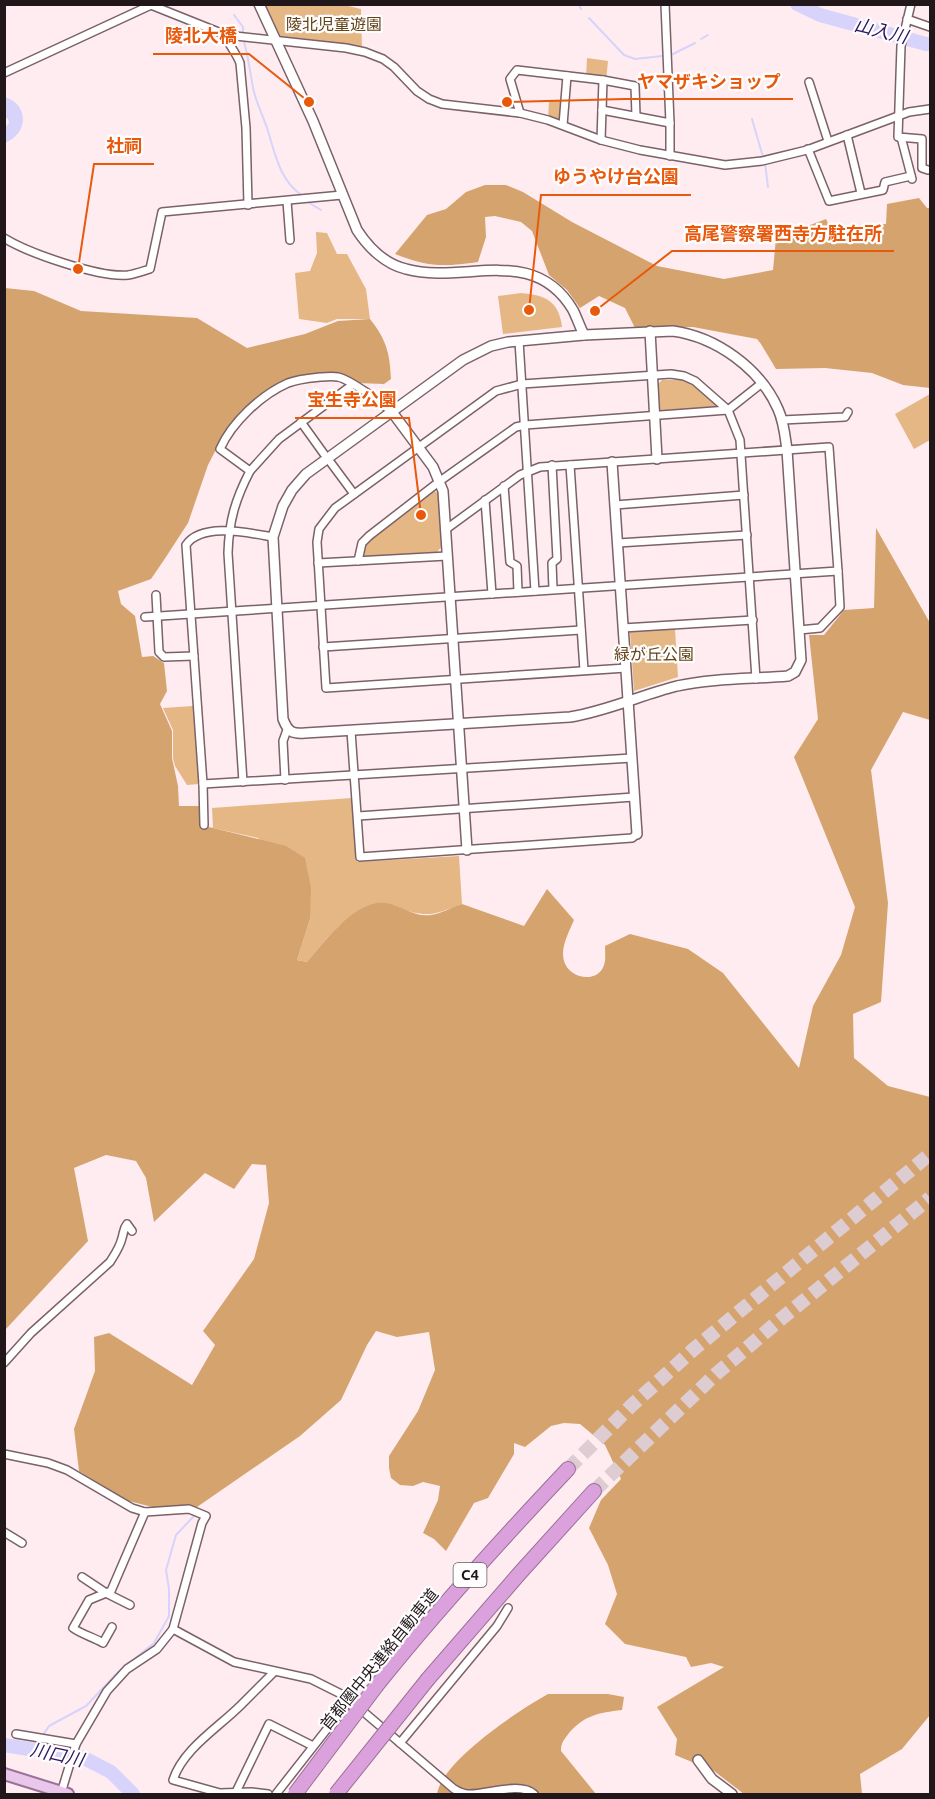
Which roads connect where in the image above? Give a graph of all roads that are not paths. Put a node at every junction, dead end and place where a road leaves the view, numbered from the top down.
1 (259, 4) edge
2 (911, 4) edge
3 (665, 5) edge
4 (906, 21) junction
5 (930, 27) edge
6 (226, 35) junction
7 (275, 41) junction
8 (4, 73) edge
9 (567, 76) junction
10 (603, 80) junction
11 (809, 82) dead end
12 (930, 108) edge
13 (602, 110) junction
14 (520, 113) junction
15 (636, 116) junction
16 (899, 117) junction
17 (670, 123) junction
18 (563, 125) junction
19 (848, 135) junction
20 (901, 138) junction
21 (601, 140) junction
22 (828, 141) junction
23 (808, 149) junction
24 (670, 156) junction
25 (928, 170) dead end
26 (861, 193) junction
27 (342, 195) junction
28 (287, 201) junction
29 (248, 205) junction
30 (4, 238) edge
31 (290, 240) dead end
32 (650, 331) junction
33 (584, 335) junction
34 (519, 341) junction
35 (652, 375) junction
36 (762, 383) junction
37 (522, 384) junction
38 (352, 385) junction
39 (728, 410) junction
40 (392, 412) junction
41 (848, 412) dead end
42 (654, 417) junction
43 (782, 420) junction
44 (301, 422) junction
45 (525, 425) junction
46 (418, 447) junction
47 (787, 450) junction
48 (741, 453) junction
49 (324, 454) dead end
50 (657, 459) junction
51 (612, 462) junction
52 (331, 463) dead end
53 (552, 465) junction
54 (570, 465) junction
55 (250, 471) junction
56 (528, 471) junction
57 (440, 481) junction
58 (504, 486) junction
59 (354, 494) junction
60 (744, 495) junction
61 (485, 500) junction
62 (615, 505) junction
63 (445, 530) junction
64 (229, 531) junction
65 (747, 535) junction
66 (273, 537) junction
67 (618, 543) junction
68 (447, 556) junction
69 (358, 561) junction
70 (318, 564) junction
71 (838, 571) junction
72 (795, 574) junction
73 (750, 577) junction
74 (621, 585) junction
75 (578, 588) junction
76 (553, 589) junction
77 (535, 591) junction
78 (518, 592) junction
79 (492, 594) junction
80 (156, 595) dead end
81 (450, 597) junction
82 (320, 605) junction
83 (277, 608) junction
84 (232, 611) junction
85 (191, 614) junction
86 (156, 616) junction
87 (145, 617) dead end
88 (753, 620) junction
89 (623, 627) junction
90 (581, 630) junction
91 (799, 630) junction
92 (453, 638) junction
93 (323, 647) junction
94 (194, 656) junction
95 (626, 668) junction
96 (584, 670) junction
97 (456, 679) junction
98 (756, 679) junction
99 (628, 701) junction
100 (459, 723) junction
101 (287, 730) junction
102 (351, 731) junction
103 (632, 758) junction
104 (462, 768) junction
105 (354, 775) junction
106 (285, 780) junction
107 (243, 782) junction
108 (203, 784) junction
109 (634, 797) junction
110 (465, 809) junction
111 (358, 816) junction
112 (204, 825) dead end
113 (636, 834) joint
114 (468, 850) junction
115 (132, 1231) dead end
116 (4, 1363) edge
117 (4, 1455) edge
118 (568, 1468) tunnel mouth
119 (594, 1491) tunnel mouth
120 (145, 1512) junction
121 (4, 1532) edge
122 (22, 1543) dead end
123 (82, 1577) dead end
124 (106, 1593) junction
125 (130, 1605) dead end
126 (508, 1608) dead end
127 (112, 1627) dead end
128 (173, 1629) junction
129 (274, 1672) junction
130 (349, 1701) junction
131 (16, 1734) dead end
132 (400, 1743) junction
133 (75, 1746) junction
134 (313, 1746) junction
135 (698, 1760) dead end
136 (4, 1774) edge
137 (236, 1792) junction
138 (64, 1793) edge
139 (255, 1793) edge
140 (220, 1794) edge
141 (268, 1794) edge
142 (276, 1794) edge
143 (295, 1794) edge
144 (336, 1794) edge
145 (534, 1794) edge
146 (732, 1794) edge

1 - 7 street
2 - 4 street
3 - 17 street
4 - 5 street
4 - 16 street
6 - 7 street
6 - 8 street
6 - 29 street
7 - 14 street
7 - 27 street
9 - 10 street
9 - 14 street
9 - 18 street
10 - 13 street
10 - 15 street
11 - 22 street
12 - 16 street
13 - 15 street
13 - 21 street
14 - 18 street
15 - 17 street
16 - 19 street
16 - 20 street
17 - 24 street
18 - 21 street
19 - 22 street
19 - 26 street
20 - 25 street
20 - 26 street
21 - 24 street
22 - 23 street
23 - 24 street
23 - 26 street
27 - 28 street
27 - 33 street
28 - 29 street
28 - 31 street
29 - 30 street
32 - 33 street
32 - 35 street
32 - 36 street
33 - 34 street
34 - 37 street
34 - 40 street
35 - 37 street
35 - 39 street
35 - 42 street
36 - 39 street
36 - 43 street
37 - 45 street
37 - 46 street
38 - 40 street
38 - 44 street
38 - 55 street
39 - 42 street
39 - 48 street
40 - 46 street
40 - 66 street
41 - 43 street
42 - 45 street
42 - 50 street
43 - 47 street
44 - 49 street
44 - 55 street
45 - 56 street
45 - 57 street
46 - 57 street
46 - 59 street
47 - 48 street
47 - 71 street
47 - 72 street
48 - 50 street
48 - 60 street
50 - 51 street
51 - 54 street
51 - 62 street
52 - 59 street
53 - 54 street
53 - 56 street
53 - 76 street
54 - 75 street
55 - 64 street
56 - 58 street
56 - 77 street
57 - 63 street
57 - 69 street
58 - 61 street
58 - 78 street
59 - 70 street
60 - 62 street
60 - 65 street
61 - 63 street
61 - 79 street
62 - 67 street
63 - 68 street
64 - 66 street
64 - 84 street
64 - 85 street
65 - 67 street
65 - 73 street
66 - 83 street
67 - 74 street
68 - 69 street
68 - 81 street
69 - 70 street
70 - 82 street
71 - 72 street
71 - 91 street
72 - 73 street
72 - 91 street
73 - 74 street
73 - 88 street
74 - 75 street
74 - 89 street
75 - 76 street
75 - 90 street
76 - 77 street
77 - 78 street
78 - 79 street
79 - 81 street
80 - 86 street
81 - 82 street
81 - 92 street
82 - 83 street
82 - 93 street
83 - 84 street
83 - 101 street
84 - 85 street
84 - 107 street
85 - 86 street
85 - 94 street
86 - 87 street
86 - 94 street
88 - 89 street
88 - 98 street
89 - 95 street
90 - 92 street
90 - 96 street
91 - 98 street
92 - 93 street
92 - 97 street
93 - 97 street
94 - 108 street
95 - 96 street
95 - 99 street
96 - 97 street
97 - 100 street
98 - 99 street
99 - 100 street
99 - 103 street
100 - 102 street
100 - 104 street
101 - 102 street
101 - 106 street
102 - 105 street
103 - 104 street
103 - 109 street
104 - 105 street
104 - 110 street
105 - 106 street
105 - 111 street
106 - 107 street
107 - 108 street
108 - 112 street
109 - 110 street
109 - 113 street
110 - 111 street
110 - 114 street
111 - 114 street
113 - 114 street
115 - 116 street
117 - 120 street
118 - 143 highway, 首都圏中央連絡自動車道 / C4, bridge
119 - 144 highway, C4, bridge
120 - 124 street
120 - 128 street
121 - 122 street
123 - 124 street
124 - 125 street
124 - 127 street
126 - 132 street
128 - 129 street
128 - 133 street
129 - 130 street
129 - 140 street
130 - 132 street
130 - 134 street
131 - 133 street
132 - 145 street
133 - 138 street
134 - 137 street
134 - 142 street
135 - 146 street
136 - 138 main road
137 - 139 street
137 - 140 street
139 - 141 street

